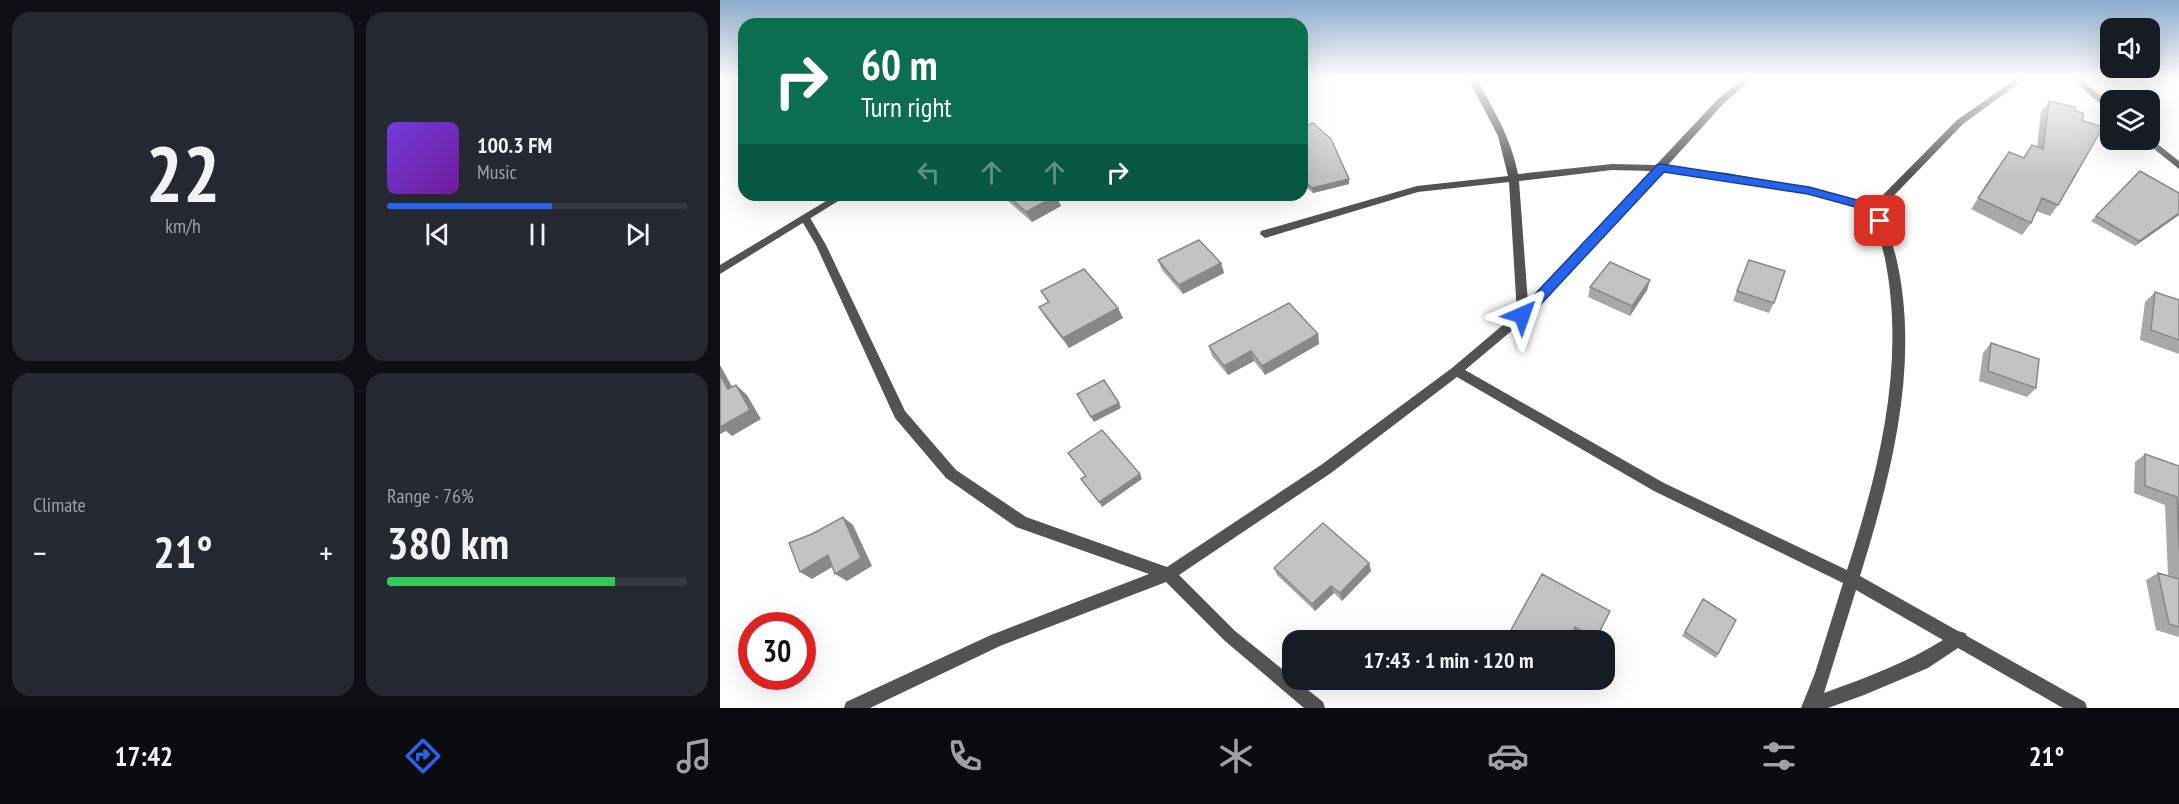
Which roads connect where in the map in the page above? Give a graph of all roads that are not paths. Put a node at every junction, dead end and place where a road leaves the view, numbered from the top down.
1 (1490, 111) edge
2 (1712, 111) edge
3 (1975, 111) edge
4 (2160, 150) edge
5 (2179, 166) edge
6 (1661, 168) junction
7 (1513, 177) junction
8 (832, 201) edge
9 (1875, 209) junction
10 (805, 218) junction
11 (1265, 234) dead end
12 (720, 270) edge
13 (1522, 315) junction
14 (1456, 371) junction
15 (1168, 574) junction
16 (1851, 579) junction
17 (1960, 638) junction
18 (1810, 707) edge
19 (852, 708) edge
20 (1317, 708) edge
21 (2079, 708) edge

1 - 7 street
2 - 6 street
3 - 9 street
4 - 5 street
6 - 7 street
6 - 9 street
6 - 13 street
7 - 11 street
7 - 13 street
8 - 10 street
9 - 16 street
10 - 12 street
10 - 15 street
13 - 14 street
14 - 15 street
14 - 16 street
15 - 19 street
15 - 20 street
16 - 17 street
16 - 18 street
17 - 18 street
17 - 21 street

